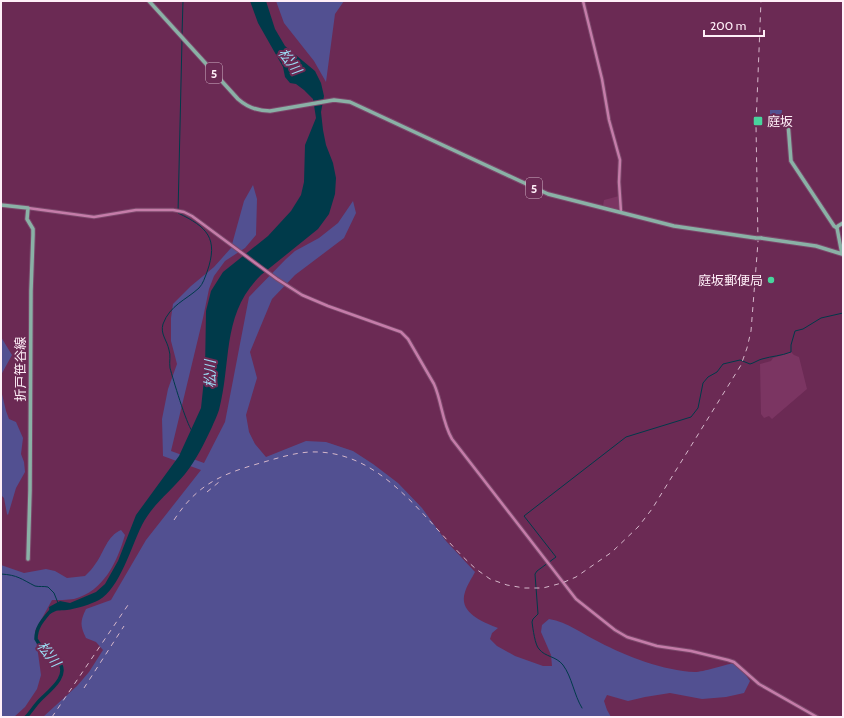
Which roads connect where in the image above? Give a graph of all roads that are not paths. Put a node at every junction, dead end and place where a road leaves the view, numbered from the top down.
1 (149, 1) edge
2 (583, 1) edge
3 (772, 123) dead end
4 (1, 205) edge
5 (28, 208) junction
6 (621, 212) junction
7 (843, 223) edge
8 (837, 228) junction
9 (843, 254) edge
10 (28, 559) dead end
11 (817, 717) edge

1 - 6 main road, 5
2 - 6 street
3 - 8 main road
4 - 5 main road
5 - 10 main road, 折戸笹谷線
5 - 11 street
6 - 9 main road, 5
7 - 8 main road
8 - 9 main road

